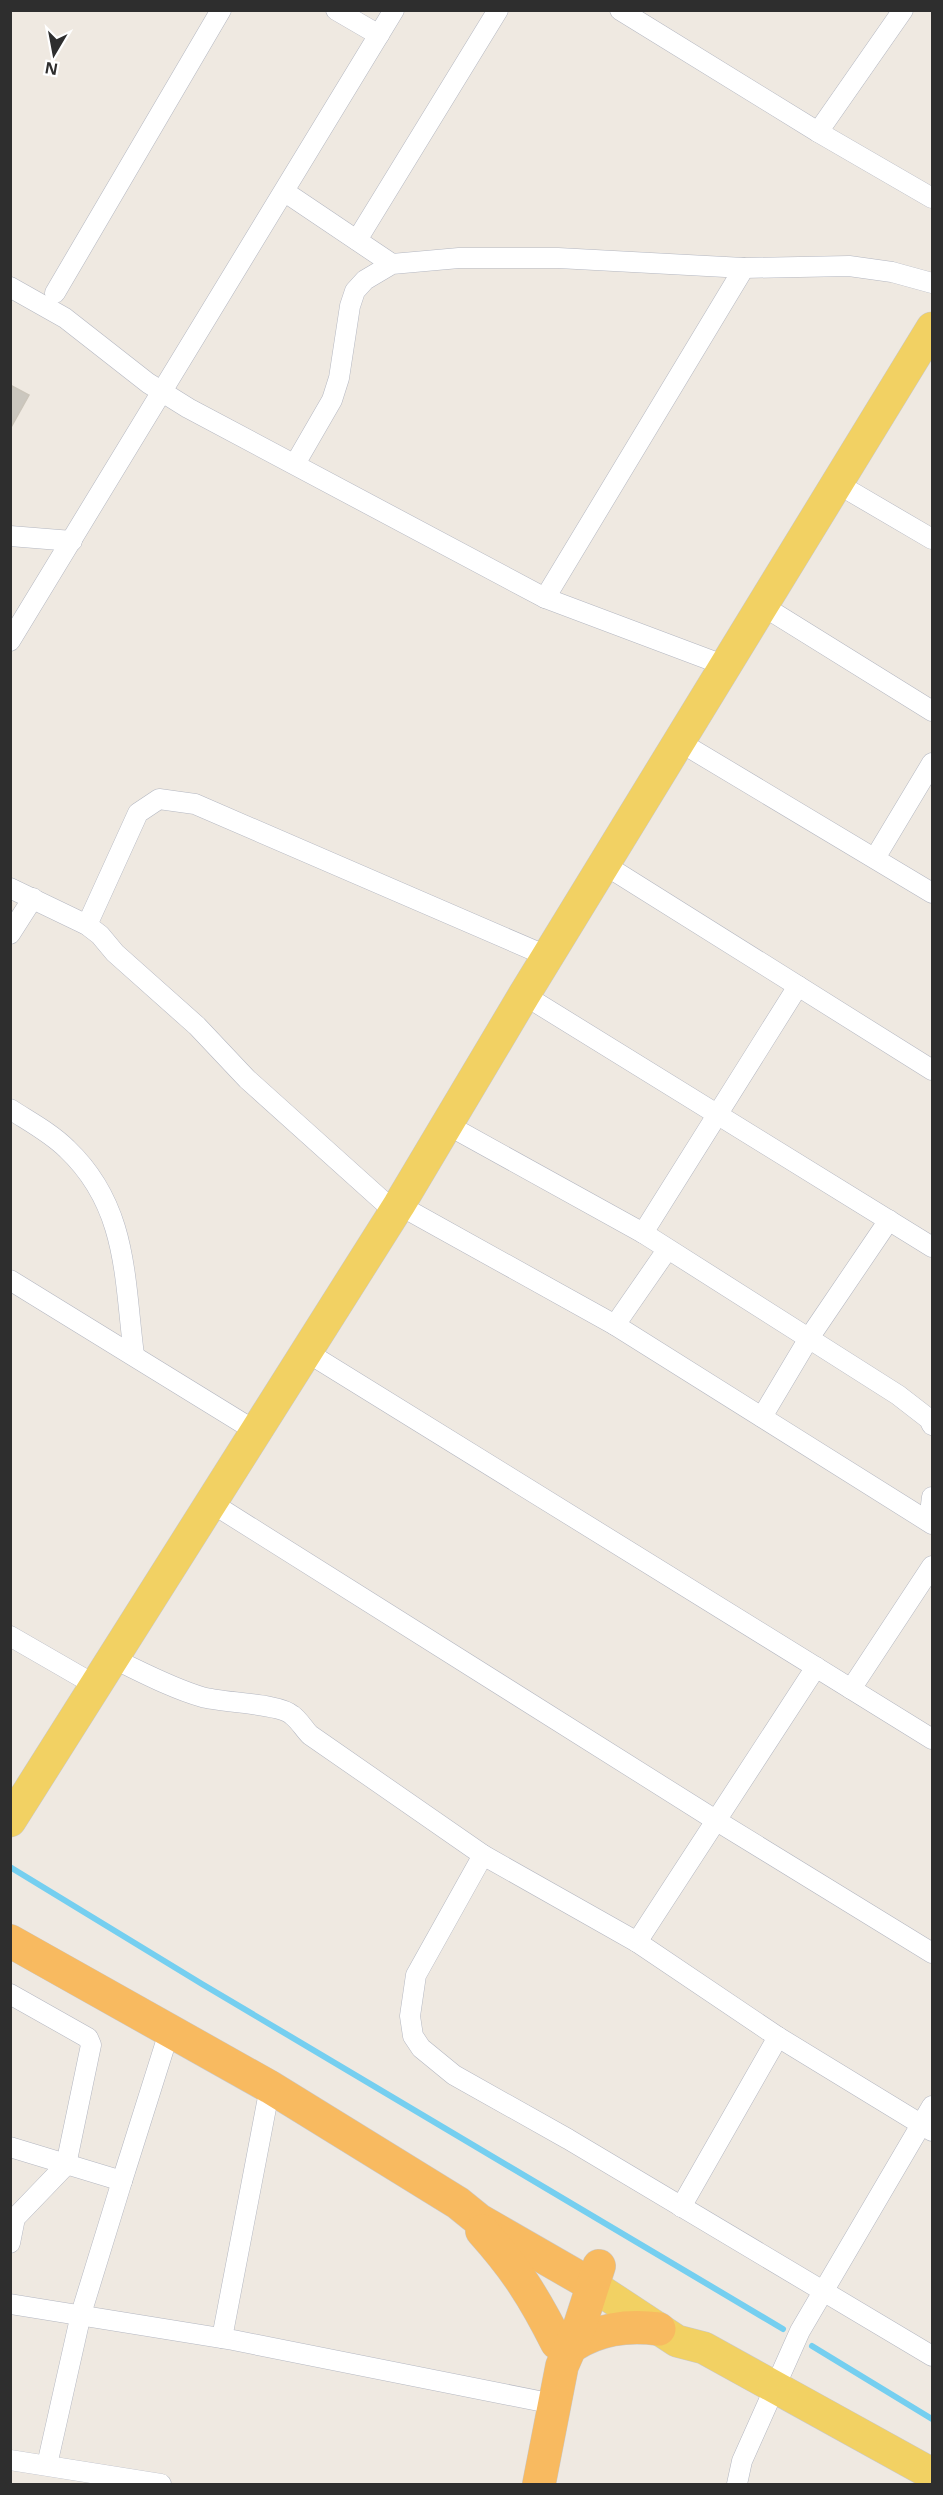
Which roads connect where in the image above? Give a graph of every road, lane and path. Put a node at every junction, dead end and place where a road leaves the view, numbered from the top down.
1 (221, 10) edge
2 (336, 10) edge
3 (394, 10) edge
4 (498, 10) edge
5 (620, 10) edge
6 (903, 10) edge
7 (379, 35) junction
8 (818, 132) junction
9 (285, 192) junction
10 (933, 198) edge
11 (357, 240) junction
12 (392, 264) junction
13 (744, 268) junction
14 (933, 284) edge
15 (10, 287) edge
16 (55, 292) dead end
17 (931, 334) edge
18 (163, 393) junction
19 (295, 464) junction
20 (838, 484) junction
21 (10, 536) edge
22 (933, 539) edge
23 (72, 541) junction
24 (545, 598) junction
25 (763, 606) junction
26 (10, 641) edge
27 (726, 666) junction
28 (933, 711) edge
29 (680, 742) junction
30 (933, 763) edge
31 (875, 858) junction
32 (605, 865) junction
33 (10, 888) edge
34 (933, 893) edge
35 (33, 898) junction
36 (87, 925) junction
37 (10, 934) edge
38 (549, 957) junction
39 (798, 986) junction
40 (524, 995) junction
41 (933, 1070) edge
42 (10, 1109) edge
43 (718, 1114) junction
44 (446, 1124) junction
45 (397, 1208) junction
46 (889, 1220) junction
47 (643, 1233) junction
48 (933, 1247) edge
49 (667, 1250) junction
50 (10, 1280) edge
51 (615, 1325) junction
52 (808, 1338) junction
53 (305, 1352) junction
54 (134, 1356) junction
55 (762, 1417) junction
56 (933, 1425) edge
57 (257, 1432) junction
58 (933, 1497) edge
59 (210, 1502) junction
60 (931, 1522) edge
61 (933, 1566) edge
62 (10, 1636) edge
63 (112, 1658) junction
64 (816, 1667) junction
65 (95, 1685) junction
66 (851, 1689) junction
67 (933, 1739) edge
68 (16, 1802) edge
69 (717, 1821) junction
70 (483, 1855) junction
71 (10, 1941) edge
72 (637, 1942) junction
73 (933, 1953) edge
74 (10, 1994) edge
75 (170, 2029) junction
76 (778, 2037) junction
77 (270, 2087) junction
78 (933, 2106) edge
79 (927, 2128) edge
80 (10, 2147) edge
81 (66, 2164) junction
82 (122, 2181) junction
83 (462, 2207) junction
84 (681, 2207) junction
85 (10, 2243) edge
86 (583, 2268) junction
87 (823, 2290) junction
88 (10, 2304) edge
89 (81, 2314) junction
90 (659, 2329) junction
91 (222, 2338) junction
92 (704, 2348) junction
93 (564, 2352) junction
94 (933, 2356) edge
95 (777, 2388) junction
96 (555, 2404) junction
97 (10, 2460) edge
98 (47, 2465) junction
99 (933, 2474) edge
100 (161, 2484) edge
101 (538, 2484) edge
102 (742, 2484) edge

1 - 16 street
2 - 7 street
3 - 7 street
4 - 11 street
5 - 8 street
6 - 8 street
7 - 9 street
8 - 10 street
9 - 11 street
9 - 18 street
11 - 12 street
12 - 13 street
12 - 19 street
13 - 14 street
13 - 24 street
15 - 18 street
17 - 20 main road
18 - 19 street
18 - 23 street
19 - 24 street
20 - 22 street
20 - 25 main road
21 - 23 street
23 - 26 street
24 - 27 street
25 - 27 main road
25 - 28 street
27 - 29 main road
29 - 31 street
29 - 32 main road
30 - 31 street
31 - 34 street
32 - 38 main road
32 - 39 street
33 - 35 street
35 - 36 street
35 - 37 street
36 - 38 street
36 - 45 street
38 - 40 main road
39 - 41 street
39 - 43 street
40 - 43 street
40 - 44 main road
42 - 54 street
43 - 46 street
43 - 47 street
44 - 45 main road
44 - 47 street
45 - 51 street
45 - 53 main road
46 - 48 street
46 - 52 street
47 - 49 street
49 - 51 street
49 - 52 street
50 - 54 street
51 - 55 street
52 - 55 street
52 - 56 street
53 - 57 main road
53 - 64 street
54 - 57 street
55 - 60 street
57 - 59 main road
58 - 60 street
59 - 63 main road
59 - 69 street
61 - 66 street
62 - 65 street
63 - 65 main road
63 - 70 street
64 - 66 street
64 - 69 street
65 - 68 main road
66 - 67 street
69 - 72 street
69 - 73 street
70 - 72 street
70 - 84 street
71 - 75 highway
72 - 76 street
74 - 81 street
75 - 77 highway
75 - 82 street
76 - 79 street
76 - 84 street
77 - 83 highway
77 - 91 street
78 - 79 street
79 - 87 street
80 - 81 street
81 - 82 street
81 - 85 street
82 - 89 street
83 - 86 highway
83 - 93 highway
84 - 87 street
86 - 90 main road
86 - 92 main road
86 - 93 highway
87 - 94 street
87 - 95 street
88 - 89 street
89 - 91 street
89 - 98 street
90 - 92 main road
90 - 93 highway
91 - 96 street
92 - 95 main road
93 - 96 highway
95 - 99 main road
95 - 102 street
96 - 101 highway
97 - 98 street
98 - 100 street

